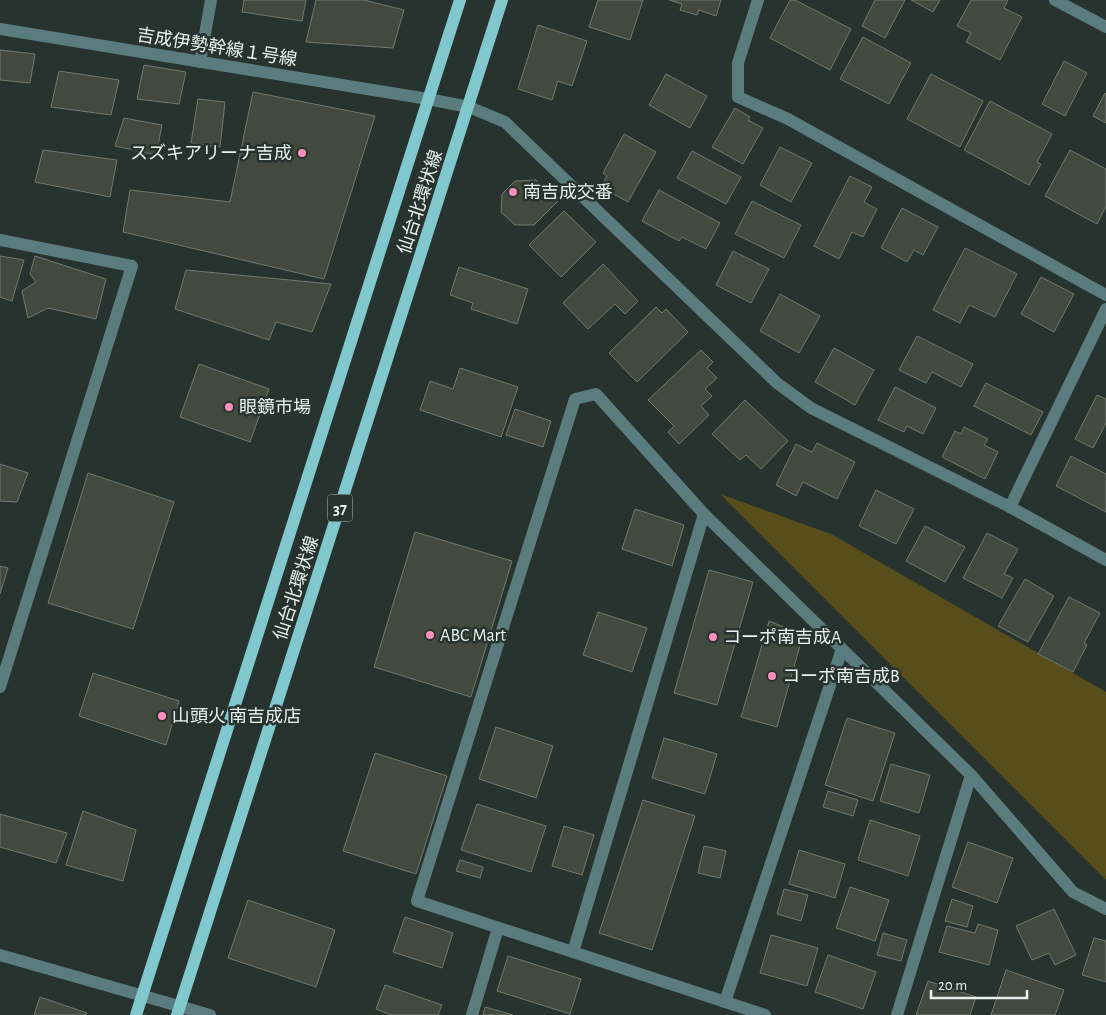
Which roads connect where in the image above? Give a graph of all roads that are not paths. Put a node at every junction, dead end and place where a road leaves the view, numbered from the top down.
1 (212, 0) edge
2 (460, 0) edge
3 (502, 0) edge
4 (758, 0) edge
5 (1055, 0) edge
6 (1106, 27) edge
7 (0, 29) edge
8 (200, 62) junction
9 (428, 98) junction
10 (469, 107) junction
11 (0, 240) edge
12 (1106, 295) edge
13 (1106, 309) edge
14 (1010, 507) junction
15 (704, 514) junction
16 (1106, 560) edge
17 (842, 649) junction
18 (0, 687) edge
19 (971, 775) junction
20 (1106, 909) edge
21 (498, 928) junction
22 (573, 952) junction
23 (0, 955) edge
24 (144, 994) junction
25 (726, 1002) junction
26 (179, 1010) edge
27 (136, 1015) edge
28 (210, 1015) edge
29 (472, 1015) edge
30 (765, 1015) edge
31 (897, 1015) edge

1 - 8 street
2 - 9 main road, 仙台北環状線 / 37
3 - 10 main road, 仙台北環状線 / 37
4 - 12 street
5 - 6 street
7 - 8 street, 吉成伊勢幹線１号線
8 - 9 street, 吉成伊勢幹線１号線
9 - 10 street, 吉成伊勢幹線１号線
9 - 24 main road, 仙台北環状線 / 37
10 - 14 street, 吉成伊勢幹線１号線
10 - 26 main road, 仙台北環状線 / 37
11 - 18 street
13 - 14 street
14 - 16 street, 吉成伊勢幹線１号線
15 - 17 street
15 - 21 street
15 - 22 street
17 - 19 street
17 - 25 street
19 - 20 street
19 - 31 street
21 - 22 street
21 - 29 street
22 - 25 street
23 - 24 street
24 - 26 street
24 - 27 main road, 仙台北環状線 / 37
25 - 30 street
26 - 28 street

